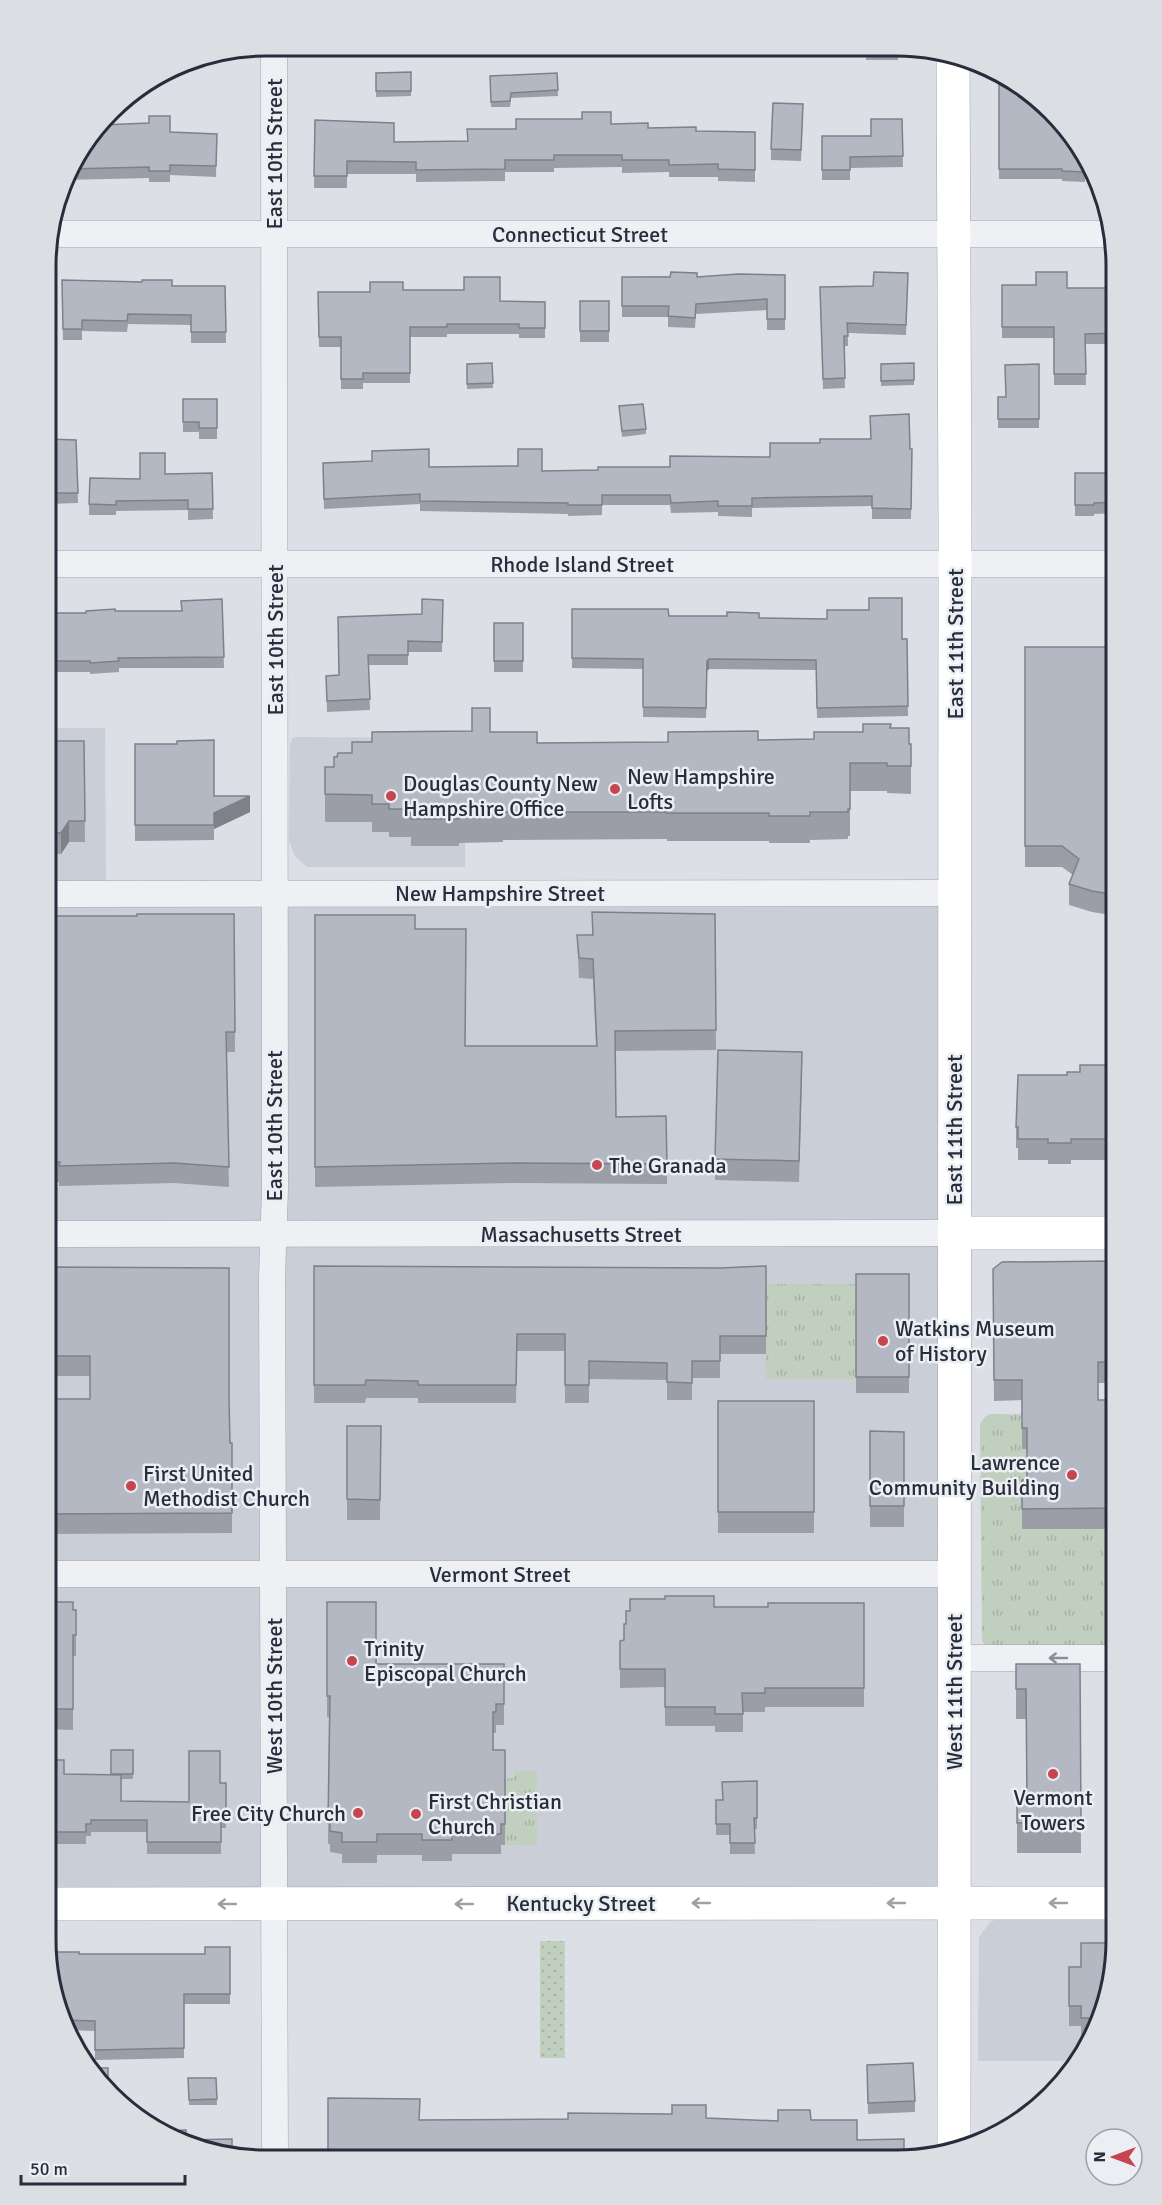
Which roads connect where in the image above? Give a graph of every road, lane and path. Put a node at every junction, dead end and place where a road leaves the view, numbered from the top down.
1 (274, 56) edge
2 (953, 64) edge
3 (58, 234) edge
4 (274, 234) junction
5 (953, 234) junction
6 (1104, 234) edge
7 (56, 564) edge
8 (274, 564) junction
9 (955, 564) junction
10 (1106, 564) edge
11 (955, 893) junction
12 (56, 894) edge
13 (274, 894) junction
14 (954, 1233) junction
15 (1106, 1233) edge
16 (56, 1234) edge
17 (273, 1234) junction
18 (274, 1573) junction
19 (56, 1574) edge
20 (954, 1574) junction
21 (954, 1658) junction
22 (1106, 1658) edge
23 (955, 1903) junction
24 (1106, 1903) edge
25 (56, 1904) edge
26 (274, 1904) junction
27 (954, 2141) edge
28 (275, 2150) edge

1 - 4 street, East 10th Street
2 - 5 main road, East 11th Street
3 - 4 street, Connecticut Street
4 - 5 street, Connecticut Street
4 - 8 street, East 10th Street
5 - 6 street, Connecticut Street
5 - 9 main road, East 11th Street
7 - 8 street, Rhode Island Street
8 - 9 street, Rhode Island Street
8 - 13 street, East 10th Street
9 - 10 street, Rhode Island Street
9 - 11 main road, East 11th Street
11 - 13 street, New Hampshire Street
11 - 14 main road, East 11th Street
12 - 13 street, New Hampshire Street
13 - 17 street, East 10th Street
14 - 15 main road, Massachusetts Street
14 - 17 street, Massachusetts Street
14 - 20 main road, West 11th Street
16 - 17 street, Massachusetts Street
17 - 18 street, West 10th Street
18 - 19 street, Vermont Street
18 - 20 street, Vermont Street
18 - 26 street, West 10th Street
20 - 21 main road, West 11th Street
22 -> 21 street
21 - 23 main road, West 11th Street
24 -> 23 main road, Kentucky Street
23 -> 26 main road, Kentucky Street
23 - 27 main road, West 11th Street
26 -> 25 main road, Kentucky Street
26 - 28 street, West 10th Street

